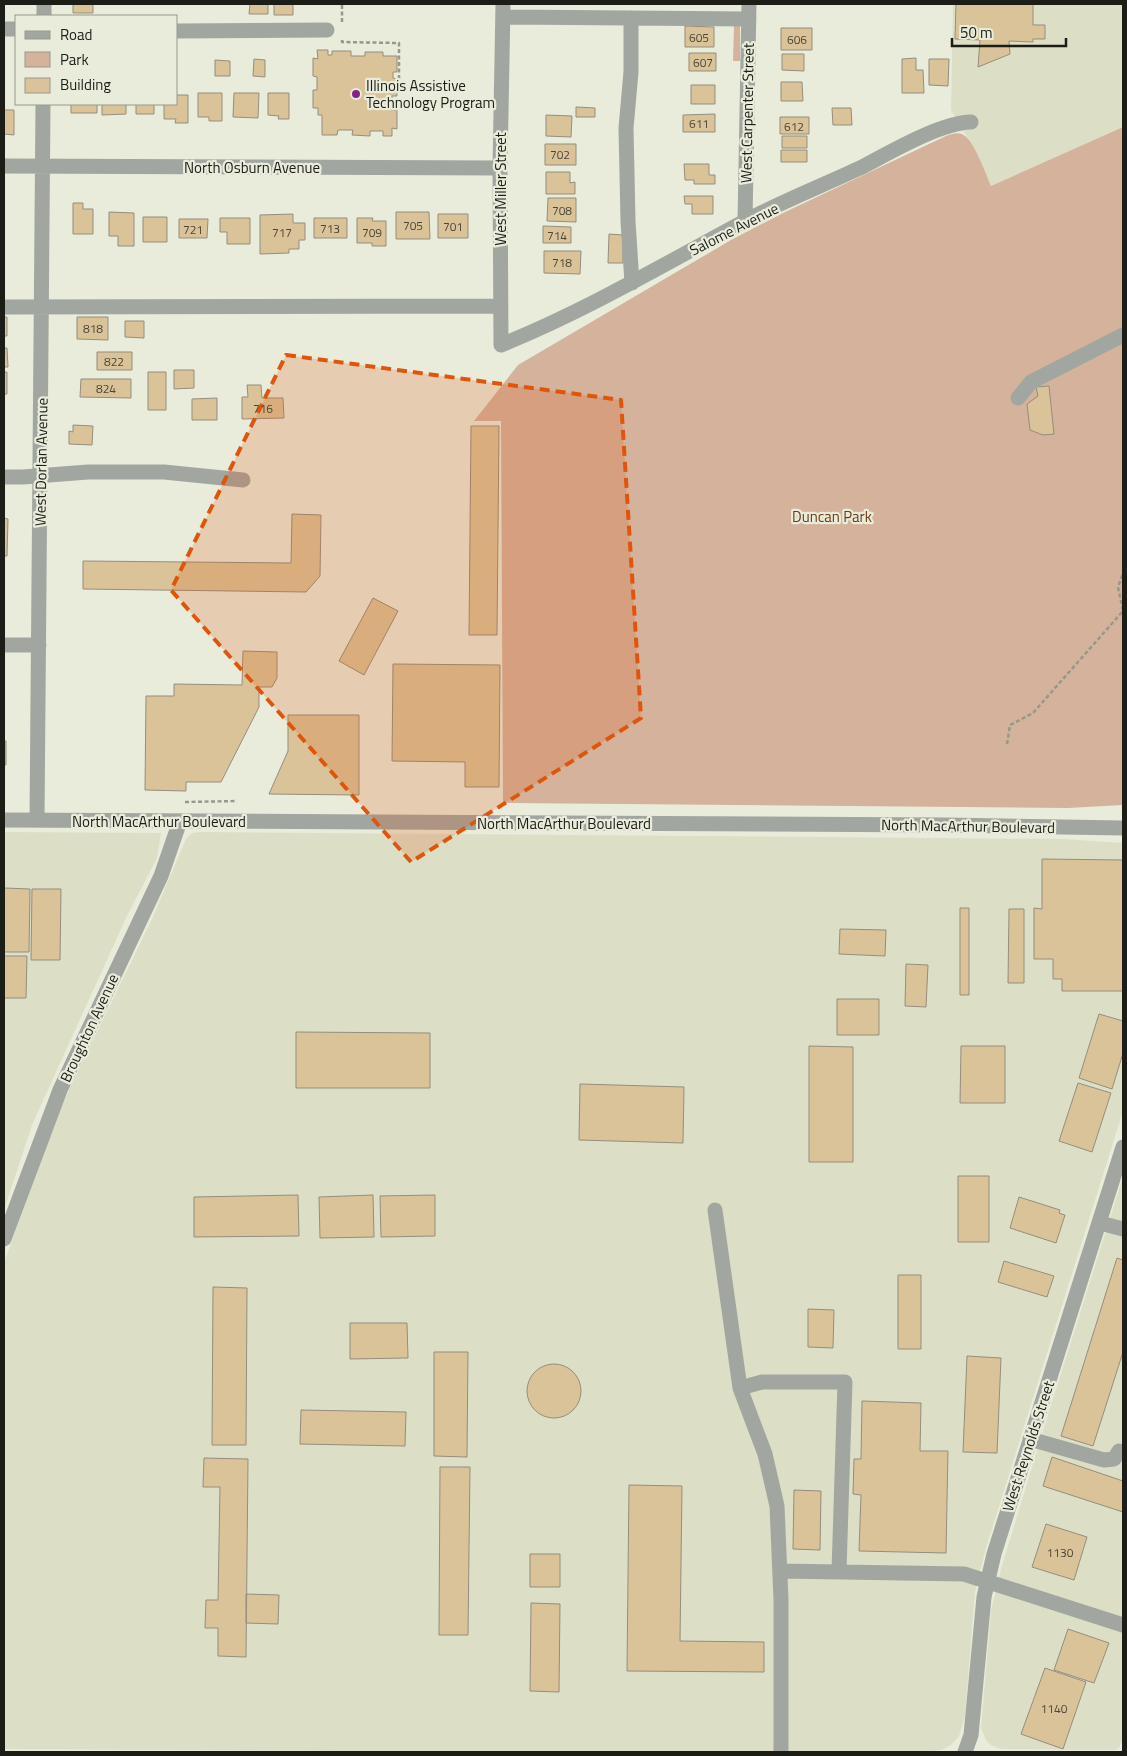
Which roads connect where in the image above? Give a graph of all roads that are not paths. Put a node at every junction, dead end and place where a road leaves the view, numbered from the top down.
1 (503, 10) edge
2 (749, 11) edge
3 (631, 18) junction
4 (327, 30) dead end
5 (178, 31) edge
6 (43, 105) edge
7 (971, 122) dead end
8 (4, 166) edge
9 (43, 166) junction
10 (500, 168) junction
11 (745, 221) junction
12 (632, 283) junction
13 (501, 306) junction
14 (4, 307) edge
15 (42, 307) junction
16 (1123, 334) edge
17 (501, 345) joint
18 (1018, 398) dead end
19 (41, 475) junction
20 (4, 477) edge
21 (243, 480) dead end
22 (4, 645) edge
23 (39, 645) junction
24 (4, 820) edge
25 (37, 820) junction
26 (180, 821) junction
27 (1123, 828) edge
28 (1123, 1147) edge
29 (715, 1210) dead end
30 (1100, 1223) junction
31 (1123, 1229) edge
32 (4, 1238) edge
33 (740, 1388) junction
34 (1030, 1439) junction
35 (1122, 1448) edge
36 (780, 1571) junction
37 (839, 1571) junction
38 (987, 1581) junction
39 (1123, 1625) edge
40 (780, 1752) edge
41 (965, 1752) edge

1 - 3 street
1 - 10 street, West Miller Street
2 - 3 street
2 - 11 street, West Carpenter Street
3 - 12 street
4 - 5 street
6 - 9 street, West Dorlan Avenue
7 - 11 street, Salome Avenue
8 - 9 street, North Osburn Avenue
9 - 10 street, North Osburn Avenue
9 - 15 street, West Dorlan Avenue
10 - 13 street, West Miller Street
11 - 12 street, Salome Avenue
12 - 17 street, Salome Avenue
13 - 15 street
13 - 17 street, West Miller Street
14 - 15 street
15 - 19 street, West Dorlan Avenue
16 - 18 street
19 - 20 street
19 - 21 street
19 - 23 street, West Dorlan Avenue
22 - 23 street
23 - 25 street, West Dorlan Avenue
24 - 25 street, North MacArthur Boulevard
25 - 26 street, North MacArthur Boulevard
26 - 27 street, North MacArthur Boulevard
26 - 32 street, Broughton Avenue
28 - 30 street, West Reynolds Street
29 - 33 street
30 - 31 street
30 - 34 street, West Reynolds Street
33 - 36 street
33 - 37 street
34 - 35 street
34 - 38 street, West Reynolds Street
36 - 37 street
36 - 40 street
37 - 38 street
38 - 39 street
38 - 41 street, West Reynolds Street

